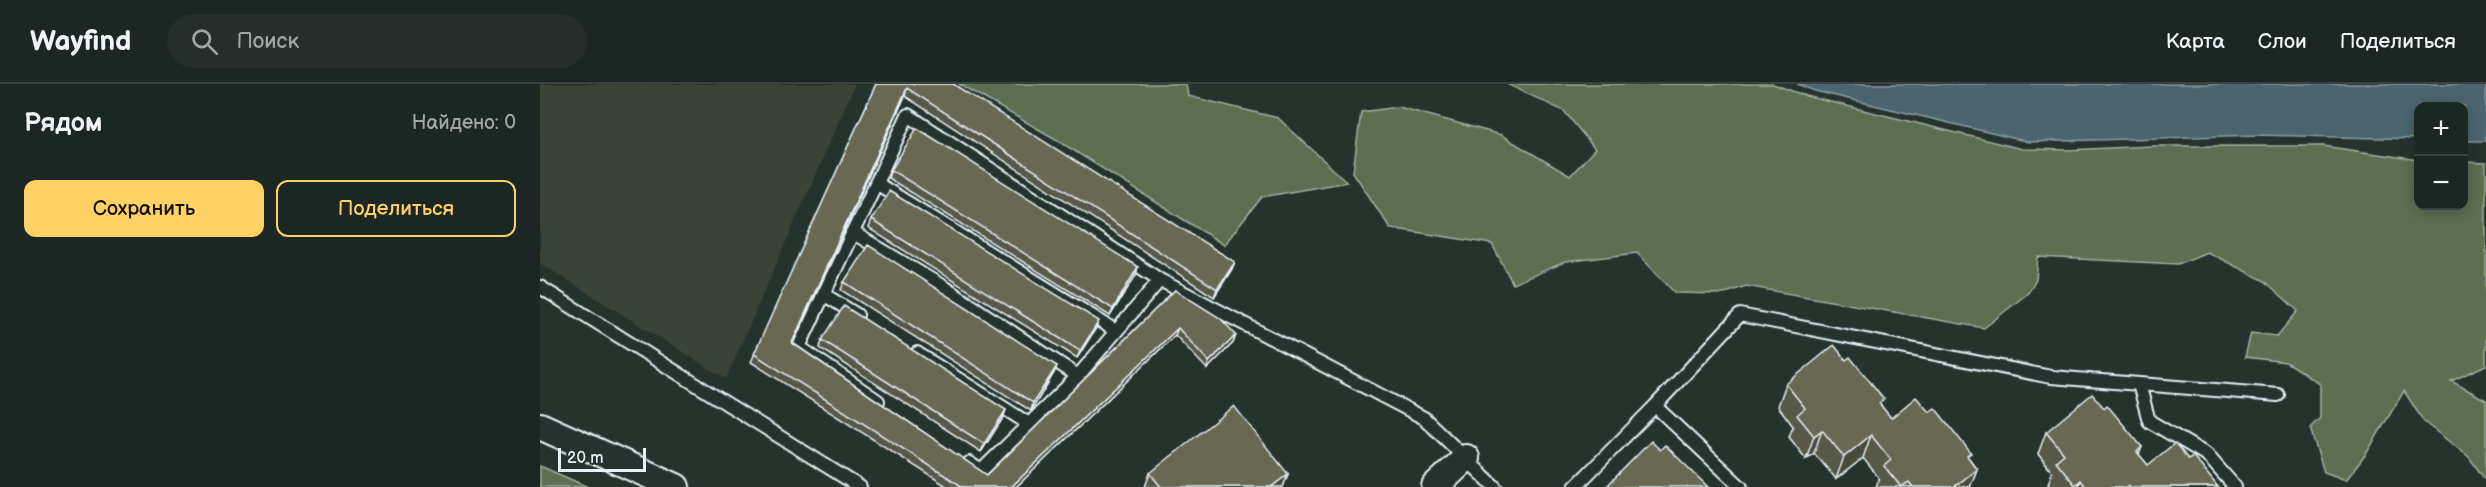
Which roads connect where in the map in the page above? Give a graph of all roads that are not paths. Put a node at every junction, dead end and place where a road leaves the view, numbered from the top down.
1 (876, 183) junction
2 (852, 232) junction
3 (1160, 280) junction
4 (540, 287) edge
5 (825, 295) junction
6 (864, 319) edge
7 (1116, 331) junction
8 (903, 344) edge
9 (1078, 376) junction
10 (2139, 384) junction
11 (2278, 395) dead end
12 (885, 406) edge
13 (1654, 406) junction
14 (1029, 424) junction
15 (540, 426) edge
16 (962, 458) edge
17 (1466, 458) junction
18 (676, 487) edge
19 (860, 487) edge
20 (1435, 487) edge
21 (1495, 487) edge
22 (1575, 487) edge
23 (1741, 487) edge
24 (2235, 487) edge

1 - 2 lane
1 - 3 lane
1 - 7 lane
2 - 5 lane
2 - 9 lane
3 - 7 lane
3 - 17 lane
4 - 19 lane
5 - 6 lane
5 - 12 lane
7 - 9 lane
8 - 14 lane
9 - 14 lane
10 - 11 lane
10 - 13 lane
10 - 24 lane
13 - 22 lane
13 - 23 lane
14 - 16 lane
15 - 18 street
17 - 20 street
17 - 21 lane

